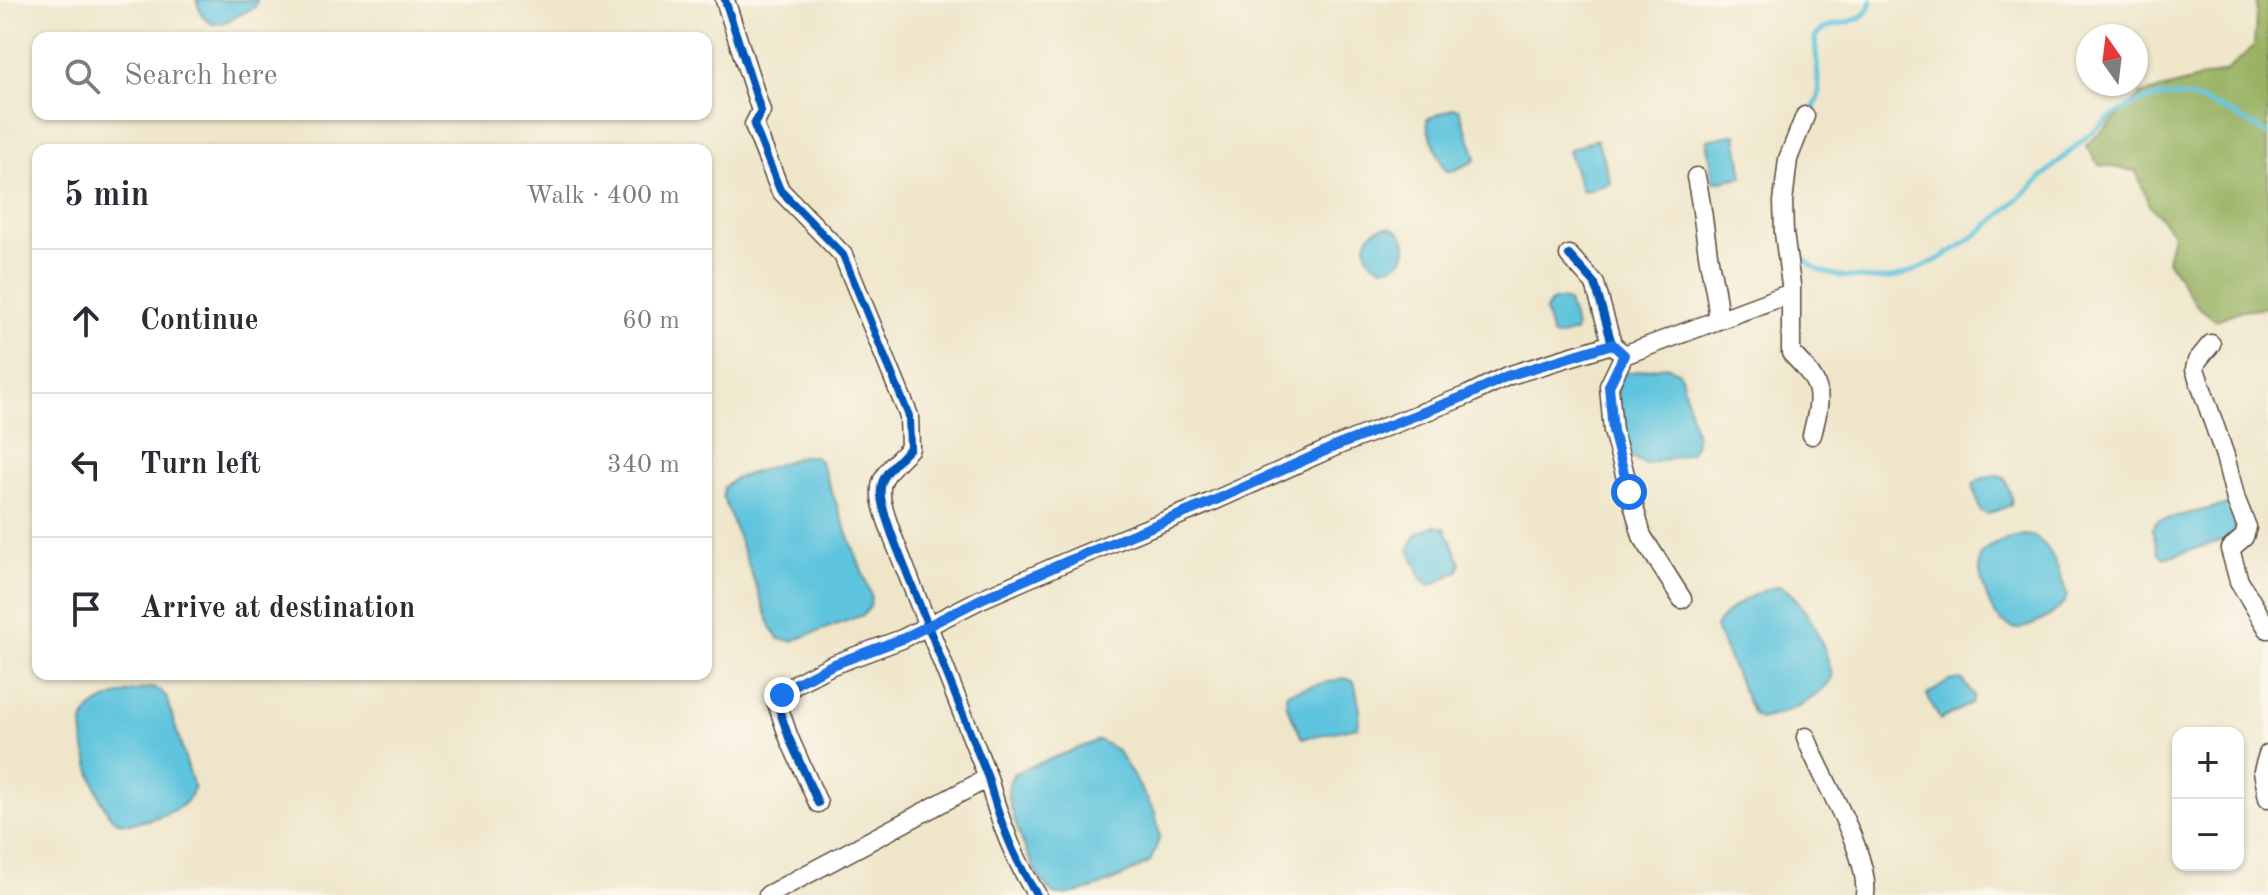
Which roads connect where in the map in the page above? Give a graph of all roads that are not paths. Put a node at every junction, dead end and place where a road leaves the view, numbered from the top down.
1 (725, 0) edge
2 (1805, 116) dead end
3 (1696, 177) dead end
4 (1569, 255) dead end
5 (1791, 293) junction
6 (1718, 318) junction
7 (2211, 344) dead end
8 (1618, 350) junction
9 (1812, 435) dead end
10 (1682, 599) dead end
11 (929, 626) junction
12 (2268, 629) edge
13 (1806, 737) dead end
14 (2268, 754) edge
15 (988, 778) junction
16 (2268, 798) edge
17 (818, 803) dead end
18 (768, 895) edge
19 (1037, 895) edge
20 (1865, 895) edge

1 - 11 street
2 - 5 street
3 - 6 street
4 - 8 street
5 - 6 street
5 - 9 street
6 - 8 street
7 - 12 street
8 - 10 street
8 - 11 street
11 - 15 street
11 - 17 street
13 - 20 street
14 - 16 street
15 - 18 street
15 - 19 street

